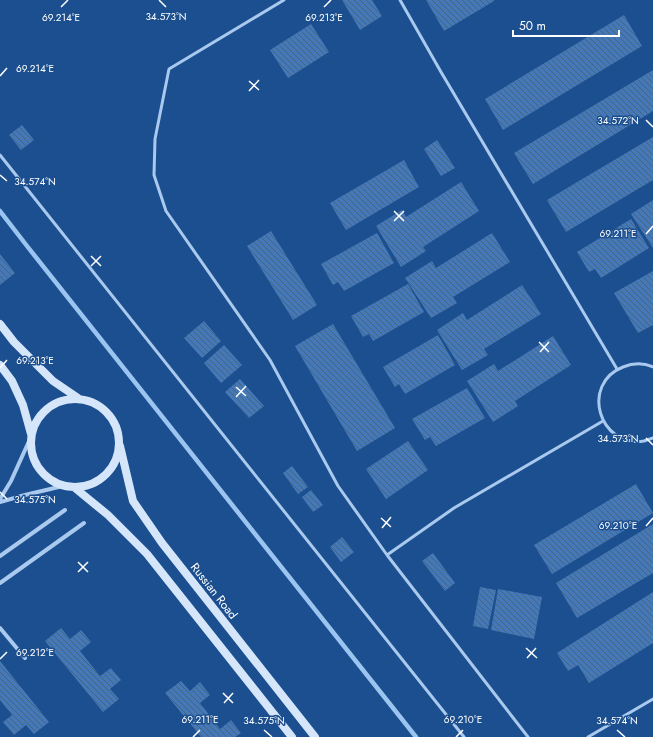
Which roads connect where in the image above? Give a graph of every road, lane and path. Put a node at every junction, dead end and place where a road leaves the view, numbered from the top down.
1 (284, 0) edge
2 (400, 0) edge
3 (0, 155) edge
4 (0, 324) edge
5 (0, 365) edge
6 (653, 367) edge
7 (617, 369) junction
8 (78, 398) junction
9 (603, 421) junction
10 (30, 437) junction
11 (653, 438) edge
12 (120, 446) junction
13 (63, 486) junction
14 (74, 488) junction
15 (0, 499) edge
16 (0, 502) edge
17 (66, 510) dead end
18 (84, 523) dead end
19 (387, 555) junction
20 (0, 556) edge
21 (0, 583) edge
22 (0, 628) edge
23 (25, 658) dead end
24 (653, 699) edge
25 (292, 737) edge
26 (315, 737) edge
27 (464, 737) edge
28 (528, 737) edge
29 (588, 737) edge

1 - 19 lane
2 - 7 lane
3 - 27 lane
4 - 8 main road
5 - 10 main road
6 - 7 lane
7 - 9 lane
8 - 10 main road
8 - 12 main road
9 - 11 lane
9 - 19 lane
10 - 13 main road
10 - 15 street
12 - 14 main road
12 - 26 main road, Russian Road
13 - 14 main road
13 - 16 street
14 - 25 main road
17 - 20 street
18 - 21 street
19 - 28 lane
22 - 23 street
24 - 29 lane

